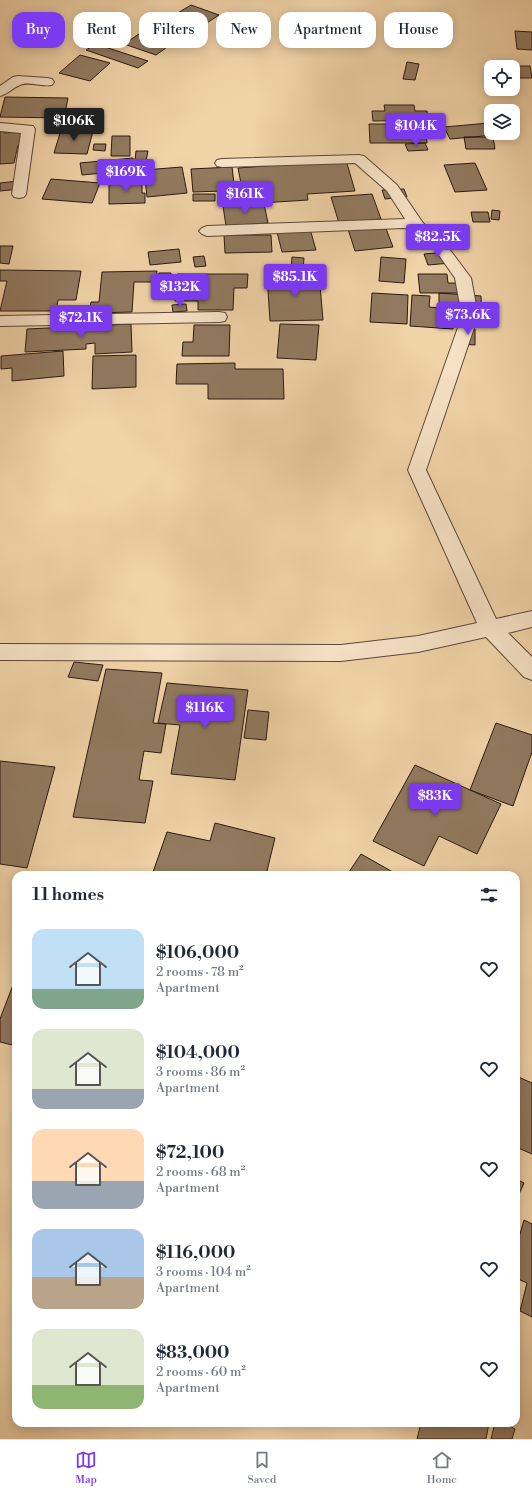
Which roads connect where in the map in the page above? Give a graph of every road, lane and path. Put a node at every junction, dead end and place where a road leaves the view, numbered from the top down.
1 (47, 82) dead end
2 (0, 92) edge
3 (0, 127) edge
4 (222, 162) dead end
5 (19, 194) dead end
6 (417, 226) junction
7 (206, 231) dead end
8 (219, 317) dead end
9 (0, 322) edge
10 (532, 618) edge
11 (489, 627) junction
12 (0, 652) edge
13 (532, 671) edge

1 - 2 street
3 - 5 street
4 - 6 street
6 - 7 street
6 - 11 street
8 - 9 street
10 - 11 street
11 - 12 street
11 - 13 street

